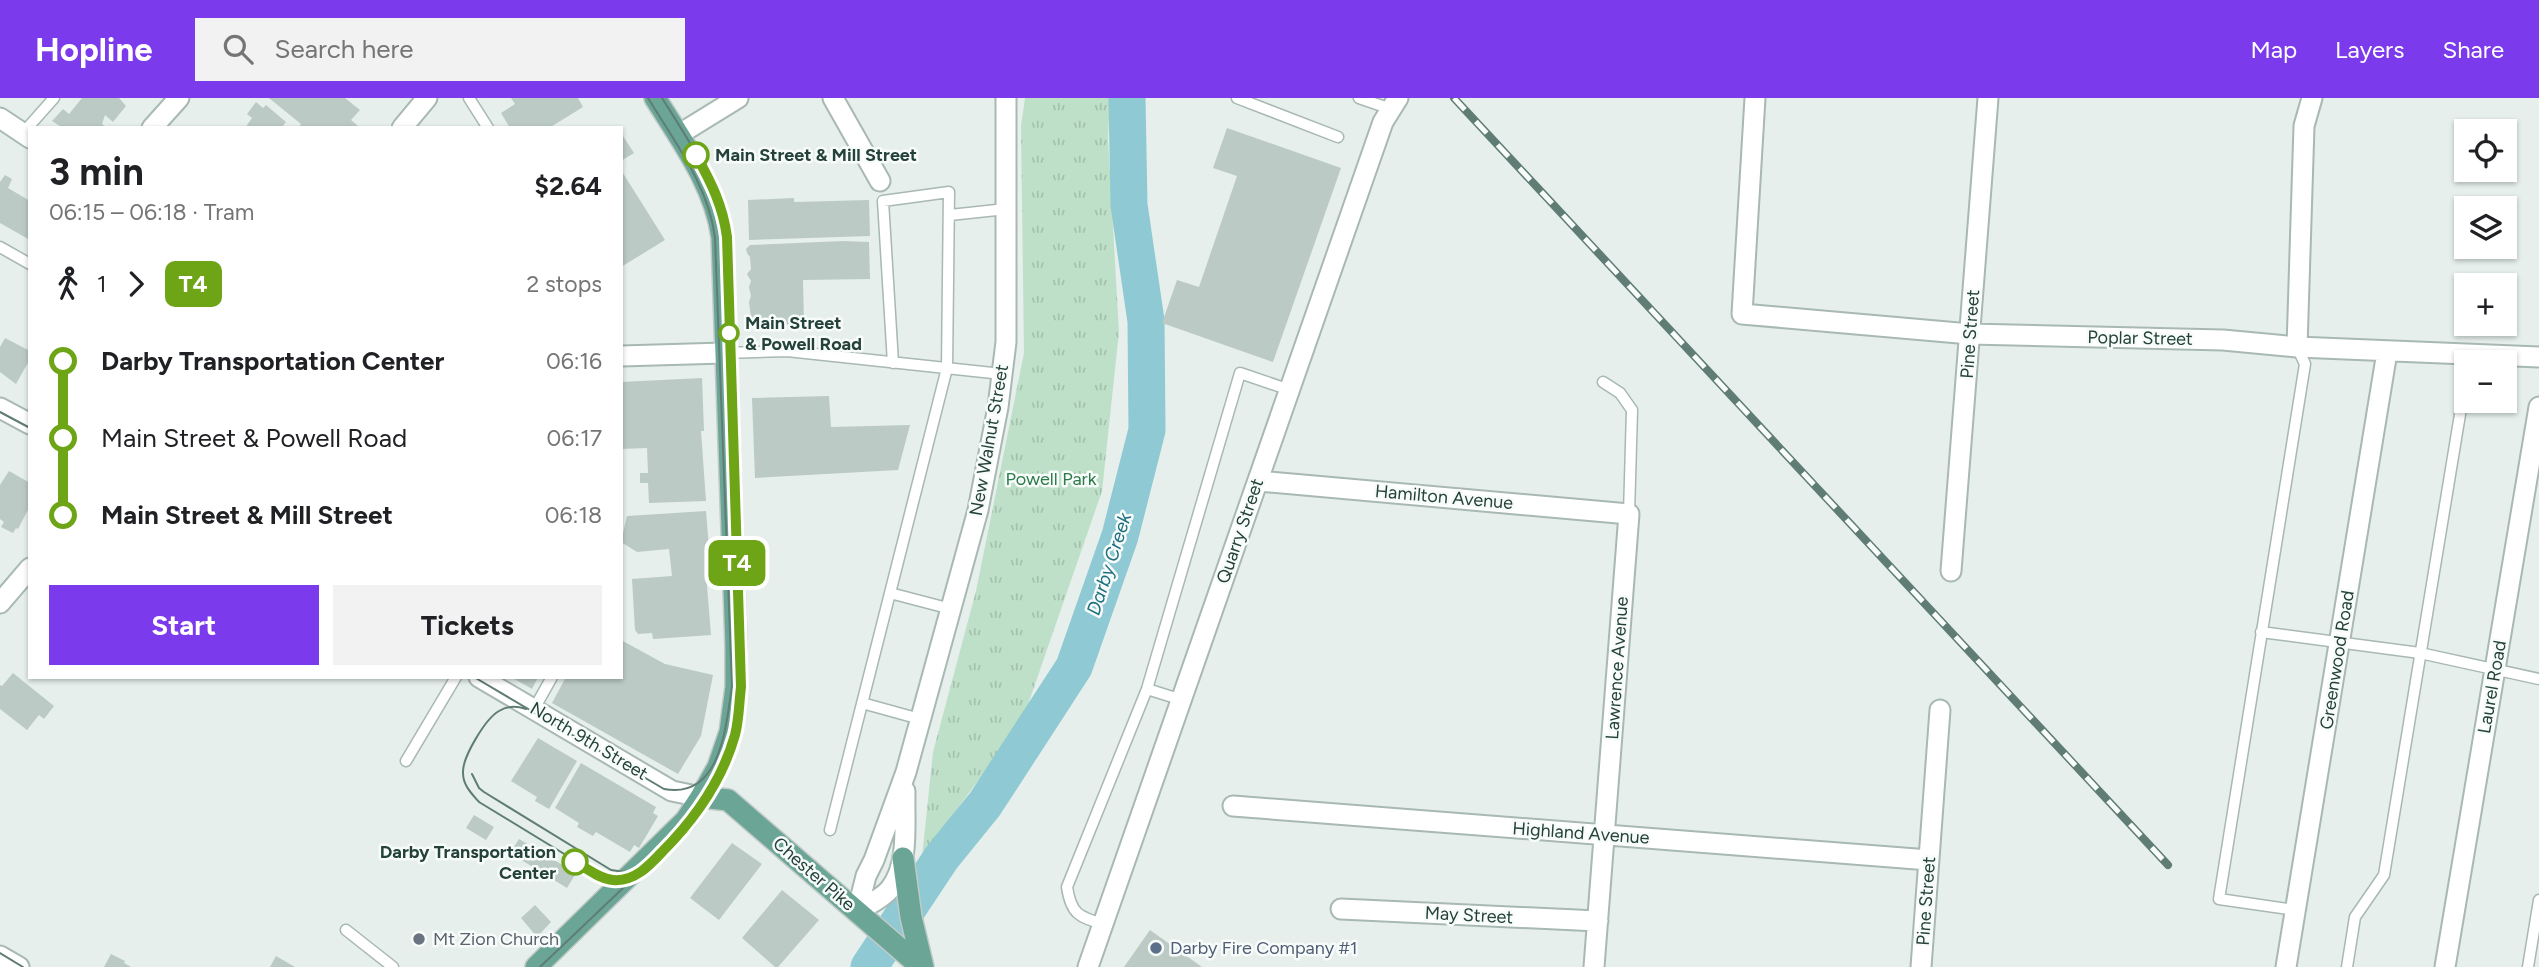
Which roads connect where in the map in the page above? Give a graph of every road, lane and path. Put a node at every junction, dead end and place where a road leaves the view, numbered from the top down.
1 (54, 98) edge
2 (179, 98) edge
3 (427, 98) edge
4 (469, 98) edge
5 (655, 98) edge
6 (738, 98) edge
7 (833, 98) edge
8 (1006, 98) edge
9 (1237, 98) edge
10 (1359, 98) edge
11 (1755, 98) edge
12 (1988, 98) edge
13 (2312, 98) edge
14 (1394, 104) edge
15 (0, 118) edge
16 (33, 126) edge
17 (154, 126) edge
18 (404, 126) edge
19 (487, 126) edge
20 (26, 135) edge
21 (678, 135) junction
22 (1338, 137) dead end
23 (880, 181) joint
24 (883, 201) junction
25 (1006, 209) junction
26 (950, 215) junction
27 (0, 247) edge
28 (28, 263) edge
29 (1970, 334) junction
30 (2297, 348) junction
31 (2388, 352) junction
32 (724, 353) junction
33 (623, 356) edge
34 (2539, 357) edge
35 (2454, 358) edge
36 (2517, 358) edge
37 (893, 363) junction
38 (947, 368) junction
39 (1002, 374) junction
40 (1603, 382) dead end
41 (1290, 390) junction
42 (2539, 407) edge
43 (0, 408) edge
44 (2460, 413) edge
45 (28, 423) edge
46 (1258, 481) junction
47 (1629, 514) junction
48 (28, 570) edge
49 (1951, 571) dead end
50 (890, 593) junction
51 (0, 603) edge
52 (951, 609) junction
53 (2261, 632) junction
54 (2339, 643) junction
55 (2420, 653) junction
56 (2495, 669) junction
57 (455, 679) edge
58 (483, 679) edge
59 (551, 679) edge
60 (2539, 679) edge
61 (1147, 689) junction
62 (1182, 700) junction
63 (862, 703) junction
64 (534, 709) junction
65 (1940, 710) dead end
66 (920, 719) junction
67 (406, 761) dead end
68 (906, 772) junction
69 (701, 797) junction
70 (1233, 806) dead end
71 (830, 830) dead end
72 (1604, 835) junction
73 (903, 859) junction
74 (1929, 860) junction
75 (2539, 900) edge
76 (1340, 909) dead end
77 (2295, 910) junction
78 (857, 912) junction
79 (1598, 921) junction
80 (1103, 924) junction
81 (346, 930) dead end
82 (0, 956) edge
83 (19, 967) edge
84 (393, 967) edge
85 (536, 967) edge
86 (922, 967) edge
87 (1088, 967) edge
88 (1594, 967) edge
89 (1921, 967) edge
90 (2286, 967) edge
91 (2347, 967) edge
92 (2445, 967) edge
93 (2528, 967) edge

1 - 16 lane
2 - 17 street
3 - 18 street
4 - 19 lane
5 - 21 main road
6 - 21 street
7 - 23 street
8 - 25 street, New Walnut Street
9 - 22 lane
10 - 14 lane
11 - 29 street, Poplar Street
12 - 29 street, Pine Street
13 - 30 street
14 - 41 street, Quarry Street
15 - 20 street
21 - 32 main road
23 - 24 lane
24 - 26 lane
24 - 37 lane
25 - 26 lane
25 - 39 street, New Walnut Street
26 - 38 lane
27 - 28 lane
29 - 30 street, Poplar Street
29 - 49 street, Pine Street
30 - 31 street, Poplar Street
30 - 53 lane
31 - 35 street, Poplar Street
31 - 54 street, Greenwood Road
32 - 33 street
32 - 37 lane
32 - 69 main road
34 - 36 street, Poplar Street
37 - 38 lane
38 - 39 lane
38 - 50 lane
39 - 52 street, New Walnut Street
40 - 47 lane, Lawrence Avenue
41 - 46 street, Quarry Street
41 - 61 lane
42 - 56 street, Laurel Road
43 - 45 street
44 - 55 lane
46 - 47 street, Hamilton Avenue
46 - 62 street, Quarry Street
47 - 72 street, Lawrence Avenue
48 - 51 street
50 - 52 lane
50 - 63 lane
52 - 66 street, New Walnut Street
53 - 54 lane
53 - 77 lane
54 - 55 lane
54 - 77 street, Greenwood Road
55 - 56 lane
55 - 91 lane
56 - 60 lane
56 - 92 street, Laurel Road
57 - 67 lane
58 - 64 street, North 9th Street
59 - 64 lane
61 - 62 lane
61 - 80 lane
62 - 80 street, Quarry Street
63 - 66 lane
63 - 71 lane
64 - 69 street, North 9th Street
65 - 74 street, Pine Street
66 - 68 street, New Walnut Street
68 - 73 street, New Walnut Street
68 - 78 street, New Walnut Street
69 - 78 main road, Chester Pike
69 - 85 main road
70 - 72 street, Highland Avenue
72 - 74 street, Highland Avenue
72 - 79 street, Lawrence Avenue
73 - 78 street, New Walnut Street
73 - 86 main road
74 - 89 street, Pine Street
75 - 93 lane
76 - 79 street, May Street
77 - 90 street, Greenwood Road
78 - 86 main road, Chester Pike
79 - 88 street, Lawrence Avenue
80 - 87 street, Quarry Street
81 - 84 lane
82 - 83 street

